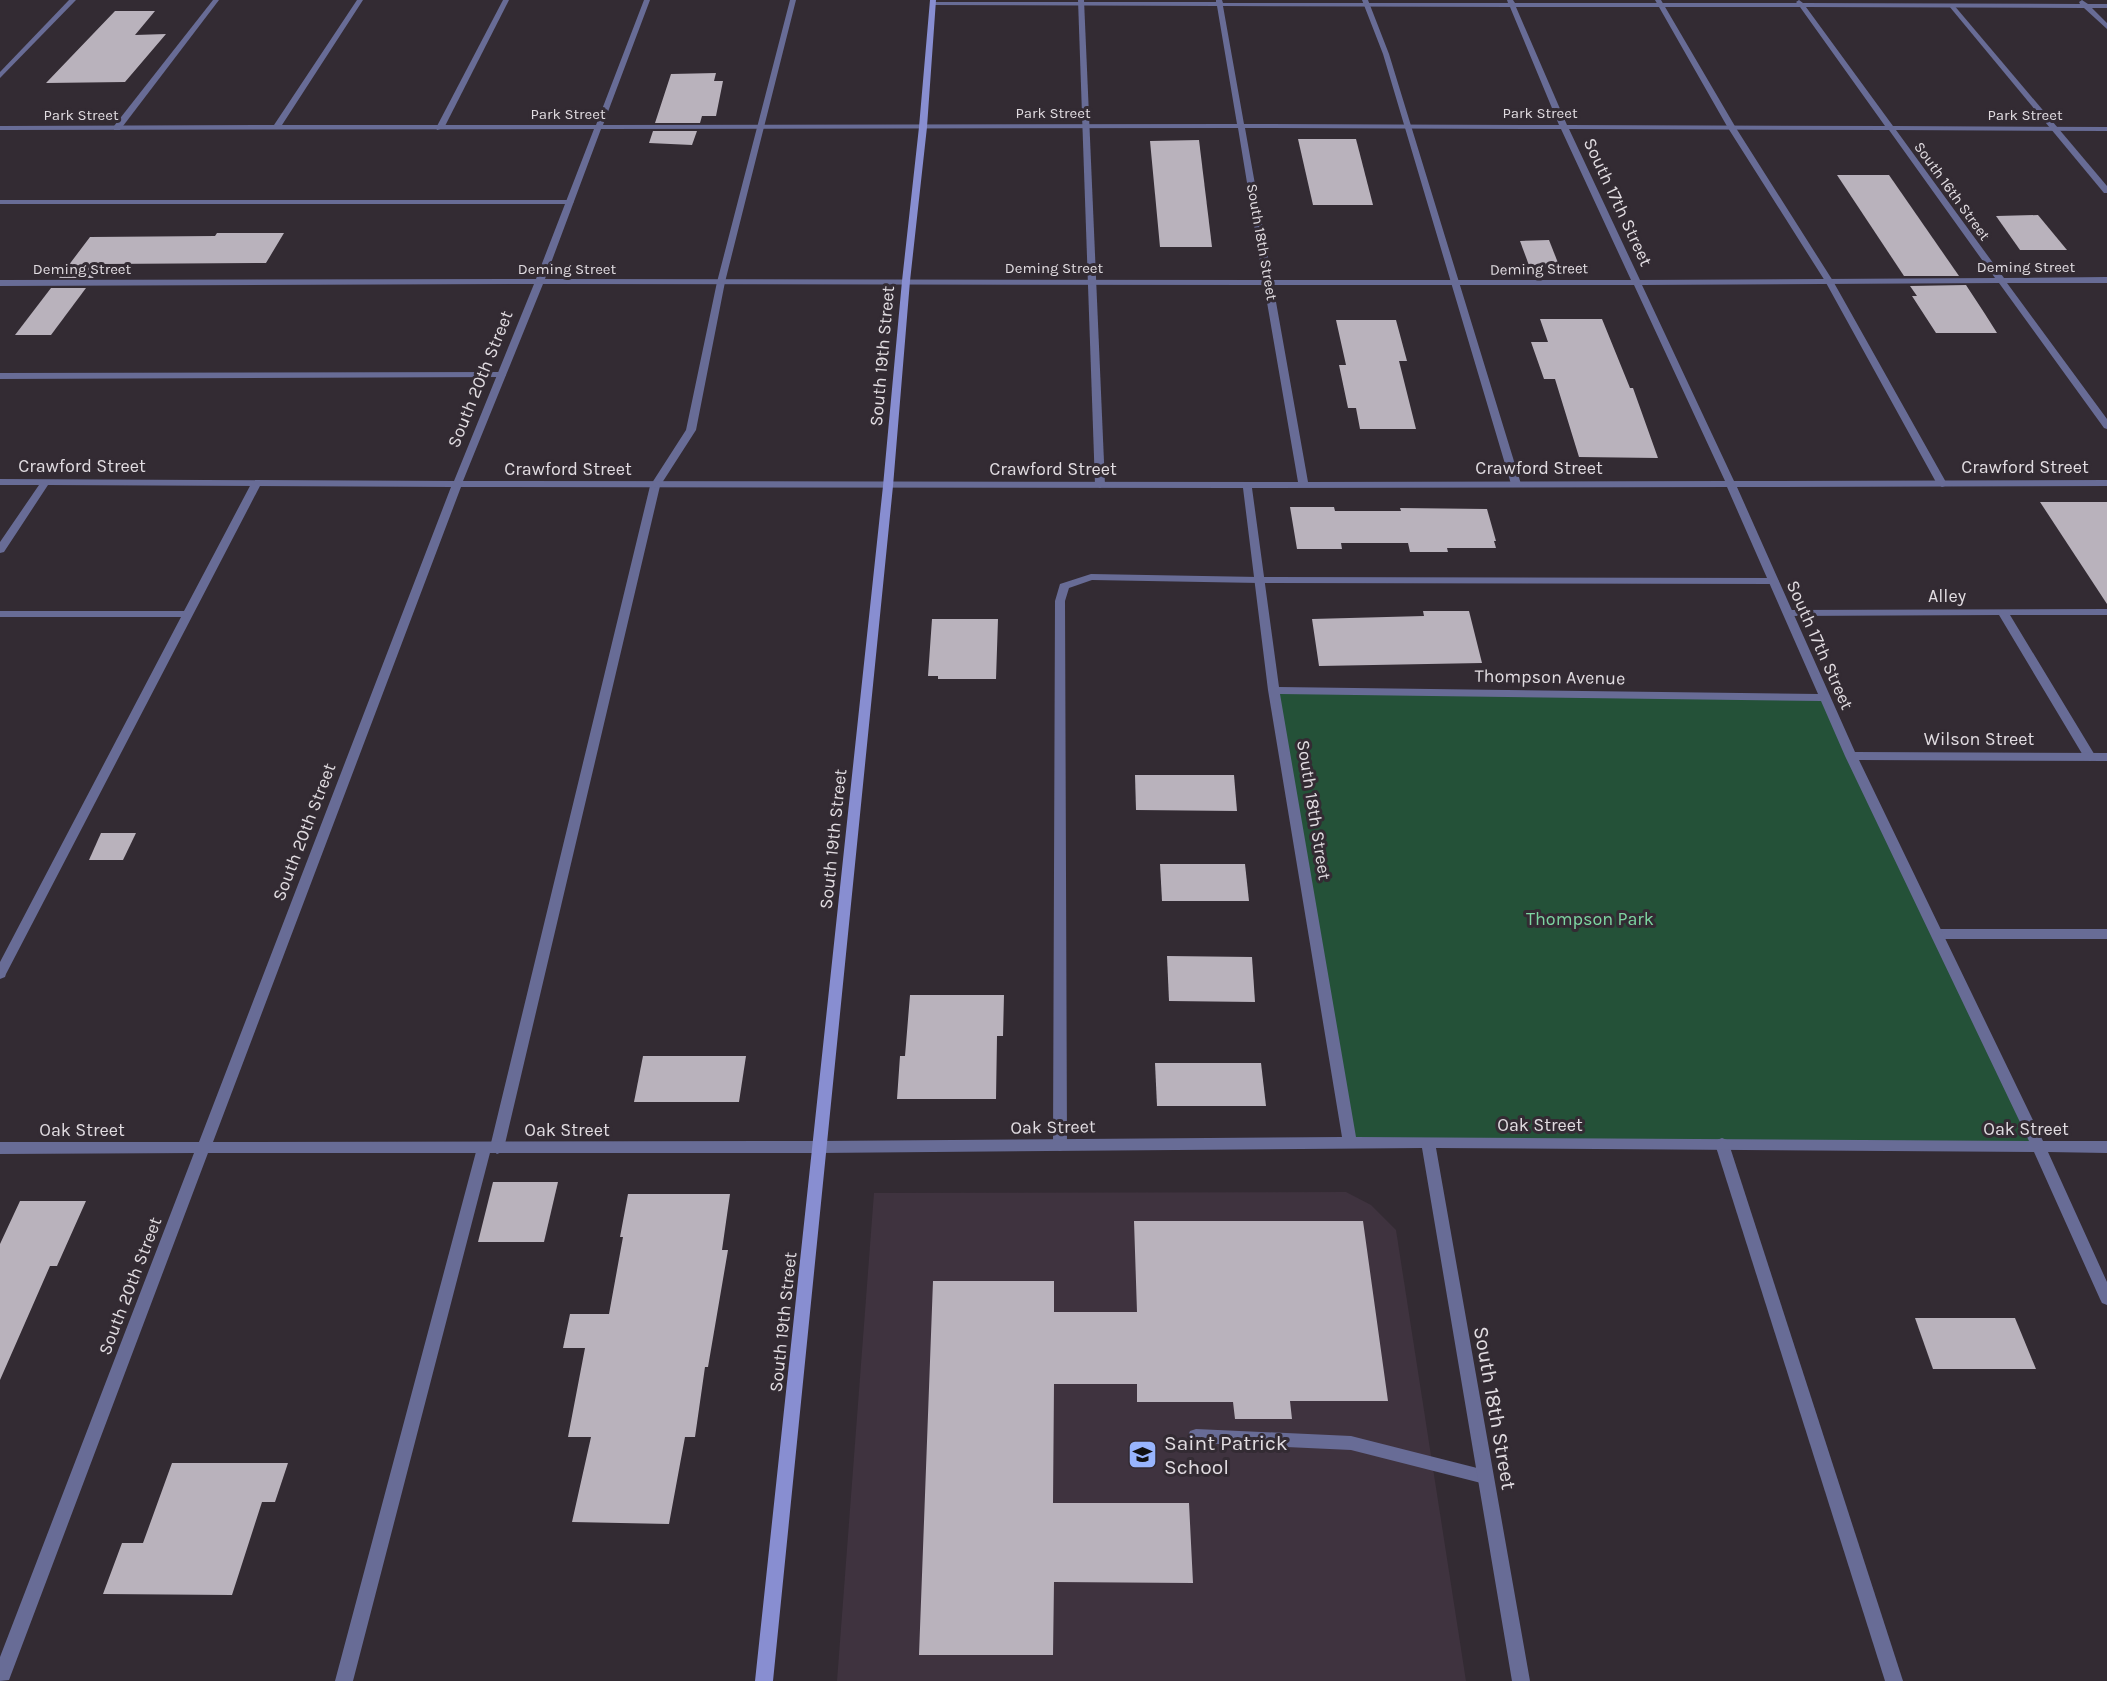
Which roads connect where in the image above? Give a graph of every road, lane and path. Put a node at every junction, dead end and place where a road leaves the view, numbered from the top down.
1 (73, 0) edge
2 (216, 0) edge
3 (360, 0) edge
4 (506, 0) edge
5 (647, 0) edge
6 (793, 0) edge
7 (933, 2) edge
8 (1081, 2) edge
9 (1220, 2) edge
10 (1365, 2) edge
11 (1511, 2) edge
12 (1659, 3) edge
13 (1799, 3) edge
14 (2083, 3) edge
15 (1951, 5) junction
16 (2107, 6) edge
17 (2107, 27) edge
18 (0, 76) edge
19 (1242, 126) junction
20 (1407, 126) junction
21 (277, 127) junction
22 (923, 127) junction
23 (1086, 127) junction
24 (1564, 127) junction
25 (0, 128) edge
26 (117, 128) junction
27 (440, 128) junction
28 (599, 128) junction
29 (760, 128) junction
30 (1732, 128) junction
31 (1890, 129) junction
32 (2054, 129) junction
33 (2107, 129) edge
34 (2107, 191) edge
35 (0, 202) edge
36 (570, 202) junction
37 (2001, 280) junction
38 (2107, 280) edge
39 (906, 281) junction
40 (1829, 281) junction
41 (721, 282) junction
42 (1091, 282) junction
43 (1269, 282) junction
44 (1636, 282) junction
45 (0, 283) edge
46 (539, 283) junction
47 (1455, 284) junction
48 (501, 375) junction
49 (0, 376) edge
50 (2107, 426) edge
51 (0, 483) edge
52 (45, 483) junction
53 (2107, 483) edge
54 (256, 484) junction
55 (1247, 484) junction
56 (1303, 484) junction
57 (1516, 484) junction
58 (1731, 484) junction
59 (1942, 484) junction
60 (457, 485) junction
61 (1100, 485) junction
62 (655, 486) junction
63 (888, 486) junction
64 (0, 550) edge
65 (1259, 580) junction
66 (1773, 581) junction
67 (2107, 612) edge
68 (1788, 613) junction
69 (2003, 613) junction
70 (0, 614) edge
71 (188, 614) junction
72 (1274, 690) junction
73 (1825, 698) junction
74 (1851, 756) junction
75 (2090, 757) junction
76 (2107, 757) edge
77 (1937, 934) junction
78 (2107, 934) edge
79 (0, 974) edge
80 (1350, 1142) junction
81 (1428, 1142) junction
82 (1722, 1144) junction
83 (1060, 1145) junction
84 (819, 1147) junction
85 (2039, 1147) junction
86 (2107, 1147) edge
87 (0, 1148) edge
88 (490, 1148) junction
89 (201, 1149) junction
90 (2107, 1299) edge
91 (1196, 1436) dead end
92 (1485, 1477) junction
93 (0, 1680) edge
94 (344, 1681) edge
95 (764, 1681) edge
96 (1521, 1681) edge
97 (1894, 1681) edge

1 - 18 street
2 - 26 street
3 - 21 street
4 - 27 street
5 - 28 street, South 20th Street
6 - 29 street
7 - 8 street
7 - 22 street, South 19th Street
8 - 9 street
8 - 23 street
9 - 10 street
9 - 19 street, South 18th Street
10 - 11 street
10 - 20 street
11 - 12 street
11 - 24 street, South 17th Street
12 - 13 street
12 - 30 street
13 - 15 street
13 - 31 street, South 16th Street
14 - 15 street
14 - 16 street
14 - 17 street
15 - 32 street
19 - 20 street, Park Street
19 - 23 street, Park Street
19 - 43 street, South 18th Street
20 - 24 street, Park Street
20 - 47 street
21 - 26 street, Park Street
21 - 27 street, Park Street
22 - 23 street, Park Street
22 - 29 street, Park Street
22 - 39 street, South 19th Street
23 - 42 street
24 - 30 street, Park Street
24 - 44 street, South 17th Street
25 - 26 street, Park Street
27 - 28 street, Park Street
28 - 29 street, Park Street
28 - 36 street, South 20th Street
29 - 41 street
30 - 31 street, Park Street
30 - 40 street
31 - 32 street, Park Street
31 - 37 street, South 16th Street
32 - 33 street, Park Street
32 - 34 street
35 - 36 street
36 - 46 street, South 20th Street
37 - 38 street, Deming Street
37 - 40 street, Deming Street
37 - 50 street, South 16th Street
39 - 41 street, Deming Street
39 - 42 street, Deming Street
39 - 63 street, South 19th Street
40 - 44 street, Deming Street
40 - 59 street
41 - 46 street, Deming Street
41 - 62 street
42 - 43 street, Deming Street
42 - 61 street
43 - 47 street, Deming Street
43 - 56 street, South 18th Street
44 - 47 street, Deming Street
44 - 58 street, South 17th Street
45 - 46 street, Deming Street
46 - 48 street, South 20th Street
47 - 57 street
48 - 49 street
48 - 60 street, South 20th Street
51 - 52 street, Crawford Street
52 - 54 street, Crawford Street
52 - 64 street
53 - 59 street, Crawford Street
54 - 60 street, Crawford Street
54 - 71 street
55 - 56 street, Crawford Street
55 - 61 street, Crawford Street
55 - 65 street, South 18th Street
56 - 57 street, Crawford Street
57 - 58 street, Crawford Street
58 - 59 street, Crawford Street
58 - 66 street, South 17th Street
60 - 62 street, Crawford Street
60 - 89 street, South 20th Street
61 - 63 street, Crawford Street
62 - 63 street, Crawford Street
62 - 88 street
63 - 84 street, South 19th Street
65 - 66 street
65 - 72 street, South 18th Street
65 - 83 street
66 - 68 street, South 17th Street
67 - 69 street, Alley
68 - 69 street, Alley
68 - 73 street, South 17th Street
69 - 75 street
70 - 71 street
71 - 79 street
72 - 73 street, Thompson Avenue
72 - 80 street, South 18th Street
73 - 74 street, South 17th Street
74 - 75 street, Wilson Street
74 - 77 street, South 17th Street
75 - 76 street, Wilson Street
77 - 78 street
77 - 85 street, South 17th Street
80 - 81 street, Oak Street
80 - 83 street, Oak Street
81 - 82 street, Oak Street
81 - 92 street, South 18th Street
82 - 85 street, Oak Street
82 - 97 street
83 - 84 street, Oak Street
84 - 88 street, Oak Street
84 - 95 street, South 19th Street
85 - 86 street, Oak Street
85 - 90 street, South 17th Street
87 - 89 street, Oak Street
88 - 89 street, Oak Street
88 - 94 street
89 - 93 street, South 20th Street
91 - 92 street
92 - 96 street, South 18th Street

